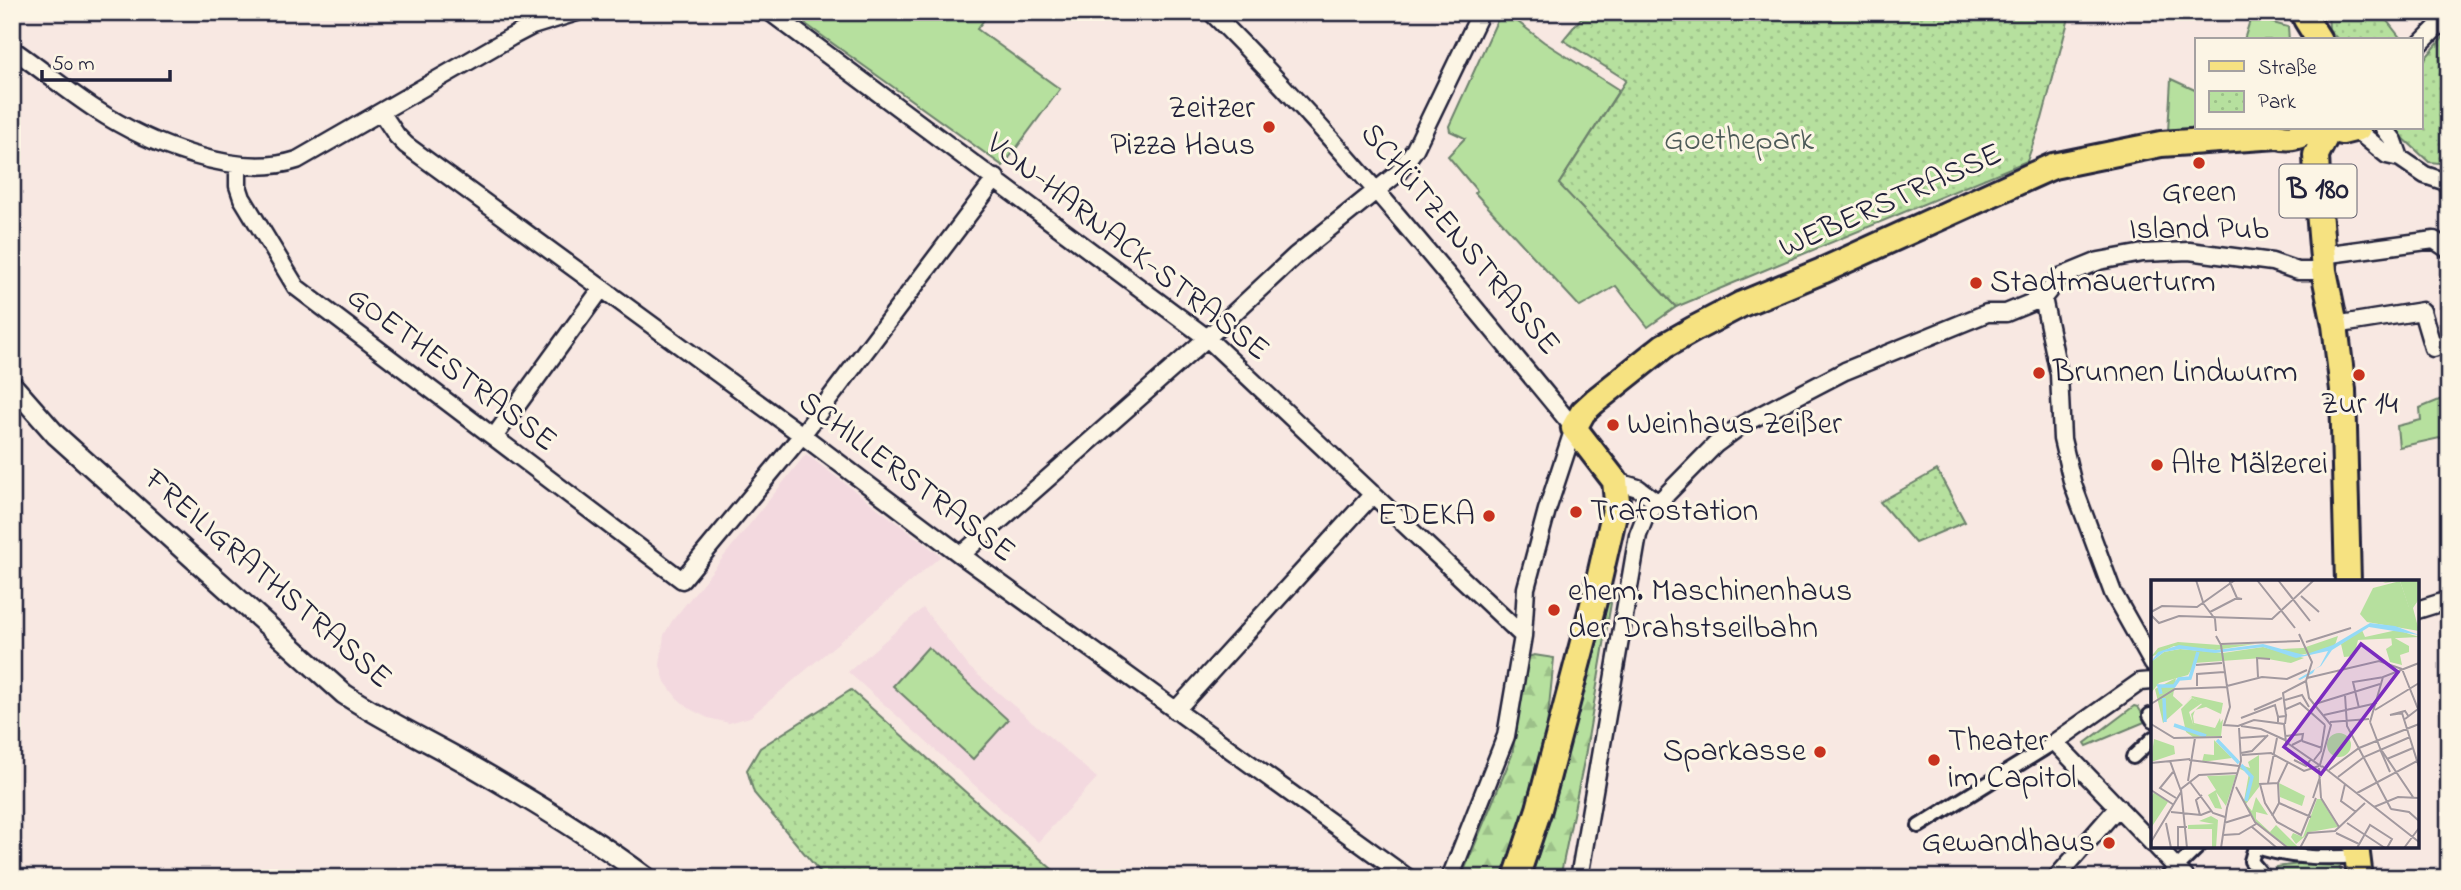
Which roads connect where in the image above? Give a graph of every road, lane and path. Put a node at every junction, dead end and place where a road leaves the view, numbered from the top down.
1 (577, 12) edge
2 (769, 12) edge
3 (1211, 12) edge
4 (1481, 12) edge
5 (2449, 15) edge
6 (2422, 42) edge
7 (12, 49) edge
8 (382, 112) junction
9 (2316, 130) edge
10 (2322, 130) edge
11 (2358, 130) edge
12 (2386, 130) edge
13 (2279, 132) edge
14 (2400, 158) junction
15 (237, 165) junction
16 (996, 178) junction
17 (2449, 183) edge
18 (1377, 191) junction
19 (2449, 250) edge
20 (2323, 263) junction
21 (602, 288) junction
22 (2043, 298) junction
23 (2335, 325) junction
24 (1207, 338) junction
25 (2449, 343) edge
26 (12, 385) edge
27 (1574, 428) junction
28 (802, 435) junction
29 (494, 437) junction
30 (1615, 481) junction
31 (1373, 494) junction
32 (1663, 507) junction
33 (961, 555) junction
34 (2348, 580) edge
35 (2449, 600) edge
36 (2419, 609) edge
37 (1522, 636) junction
38 (2151, 660) edge
39 (2151, 681) edge
40 (1175, 711) junction
41 (2151, 740) edge
42 (2055, 742) junction
43 (2133, 757) dead end
44 (2118, 807) junction
45 (1919, 826) dead end
46 (2151, 842) edge
47 (2156, 848) edge
48 (2197, 848) edge
49 (2253, 848) edge
50 (2259, 848) edge
51 (2358, 860) edge
52 (2176, 875) edge
53 (648, 878) edge
54 (1408, 878) edge
55 (1450, 878) edge
56 (1516, 878) edge
57 (1579, 878) edge
58 (2056, 878) edge
59 (2265, 878) edge

1 - 8 street
2 - 16 street, VON-HARNACK-STRASSE
3 - 18 street, SCHÜTZENSTRASSE
4 - 18 street
5 - 6 street
7 - 15 street
8 - 15 street
8 - 21 street, SCHILLERSTRASSE
9 - 13 main road, WEBERSTRASSE
10 - 20 main road, B 180
11 - 14 street
12 - 14 street
13 - 27 main road, WEBERSTRASSE
14 - 17 street
15 - 29 street, GOETHESTRASSE
16 - 24 street, VON-HARNACK-STRASSE
16 - 28 street
18 - 24 street
18 - 27 street, SCHÜTZENSTRASSE
19 - 20 street
20 - 22 street
20 - 23 main road, B 180
21 - 28 street, SCHILLERSTRASSE
21 - 29 street
22 - 32 street
22 - 38 street
23 - 25 street
23 - 34 main road, B 180
24 - 31 street, VON-HARNACK-STRASSE
24 - 33 street
26 - 53 street, FREILIGRATHSTRASSE
27 - 30 main road, SCHÜTZENSTRASSE
27 - 37 street
28 - 29 street, GOETHESTRASSE
28 - 33 street, SCHILLERSTRASSE
30 - 32 street, SCHÜTZENSTRASSE
30 - 56 main road
31 - 37 street, VON-HARNACK-STRASSE
31 - 40 street
32 - 57 street
33 - 40 street, SCHILLERSTRASSE
35 - 36 street
37 - 55 street
39 - 42 street
40 - 54 street, SCHILLERSTRASSE
41 - 43 street
42 - 44 street
42 - 45 street
44 - 46 street
44 - 58 street
47 - 52 street
48 - 52 street
49 - 59 street
50 - 51 street

